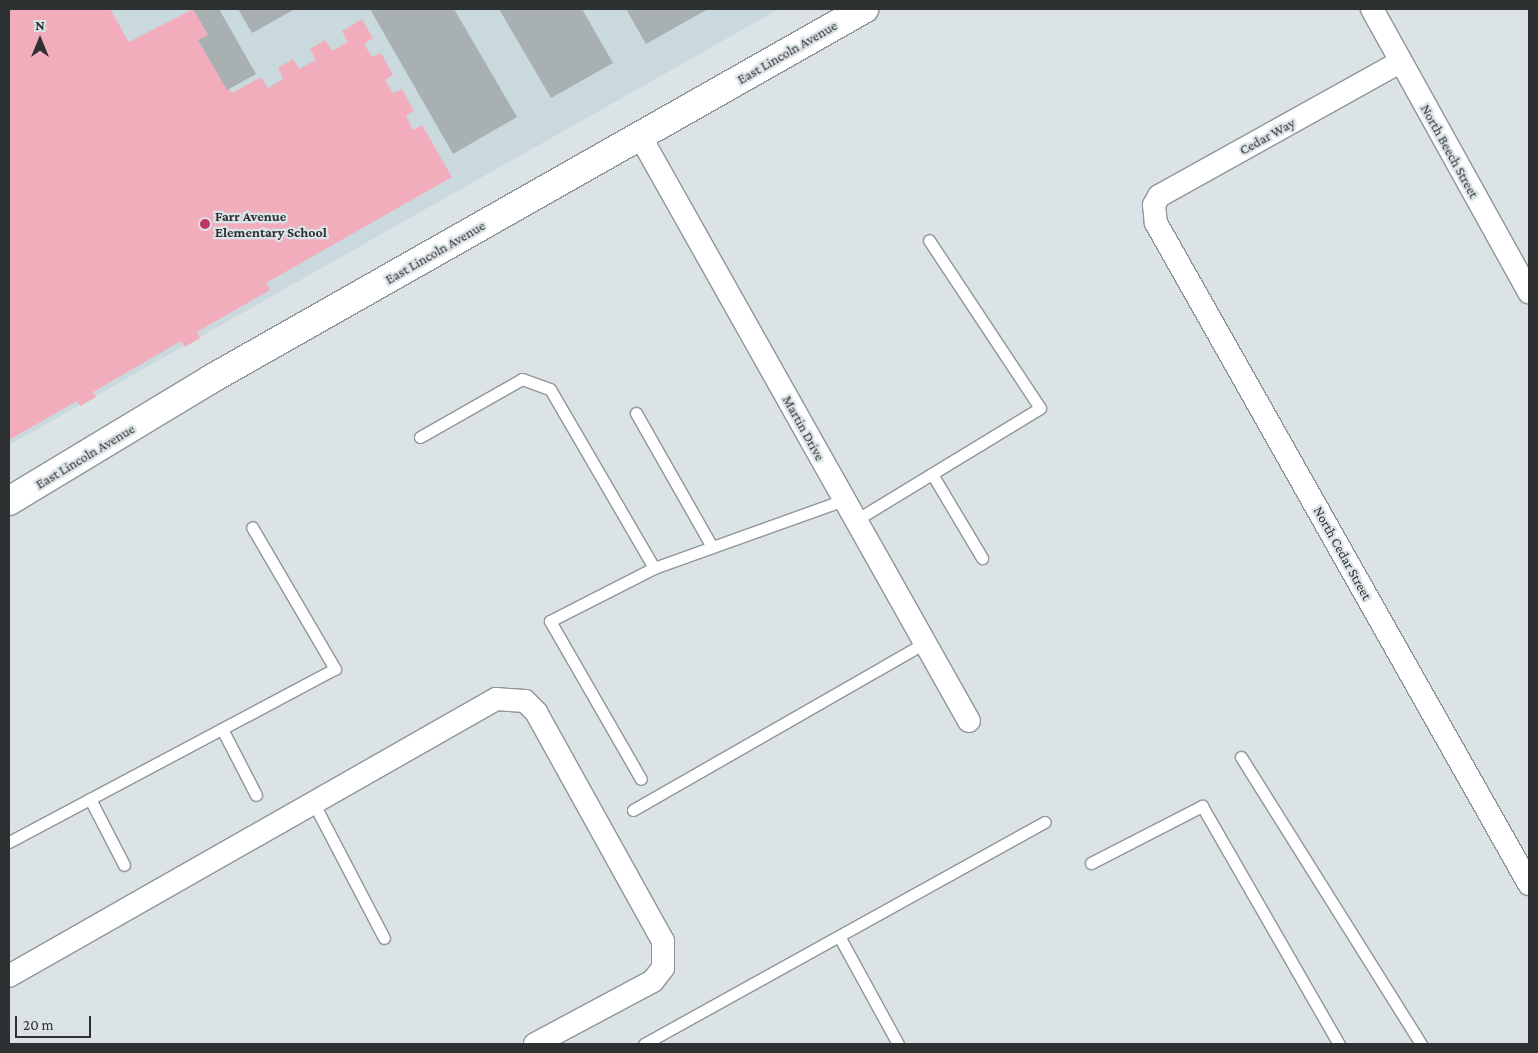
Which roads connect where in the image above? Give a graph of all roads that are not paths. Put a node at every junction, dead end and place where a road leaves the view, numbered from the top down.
1 (864, 9) edge
2 (1372, 9) edge
3 (1400, 62) junction
4 (640, 136) junction
5 (1156, 223) joint
6 (929, 240) dead end
7 (1529, 292) edge
8 (636, 413) dead end
9 (420, 437) dead end
10 (932, 474) junction
11 (844, 500) junction
12 (9, 501) edge
13 (856, 520) junction
14 (252, 527) dead end
15 (712, 547) junction
16 (982, 558) dead end
17 (654, 568) junction
18 (925, 643) junction
19 (969, 721) dead end
20 (222, 729) junction
21 (1241, 757) dead end
22 (641, 778) dead end
23 (256, 795) dead end
24 (90, 799) junction
25 (314, 804) junction
26 (633, 810) dead end
27 (1045, 822) dead end
28 (9, 842) edge
29 (1091, 862) dead end
30 (124, 865) dead end
31 (1529, 884) edge
32 (384, 938) dead end
33 (840, 938) junction
34 (9, 976) edge
35 (536, 1044) edge
36 (644, 1044) edge
37 (898, 1044) edge
38 (1339, 1044) edge
39 (1421, 1044) edge

1 - 4 main road, East Lincoln Avenue
2 - 3 street, North Beech Street
3 - 5 street, Cedar Way
3 - 7 street, North Beech Street
4 - 11 street, Martin Drive
4 - 12 main road, East Lincoln Avenue
5 - 31 street, North Cedar Street
6 - 10 lane
8 - 15 lane
9 - 17 lane
10 - 13 lane
10 - 16 lane
11 - 13 street, Martin Drive
11 - 15 lane
13 - 18 street, Martin Drive
14 - 20 lane
15 - 17 lane
17 - 22 lane
18 - 19 street, Martin Drive
18 - 26 lane
20 - 23 lane
20 - 24 lane
21 - 39 lane
24 - 28 lane
24 - 30 lane
25 - 32 lane
25 - 34 street
25 - 35 street
27 - 33 lane
29 - 38 lane
33 - 36 lane
33 - 37 lane

